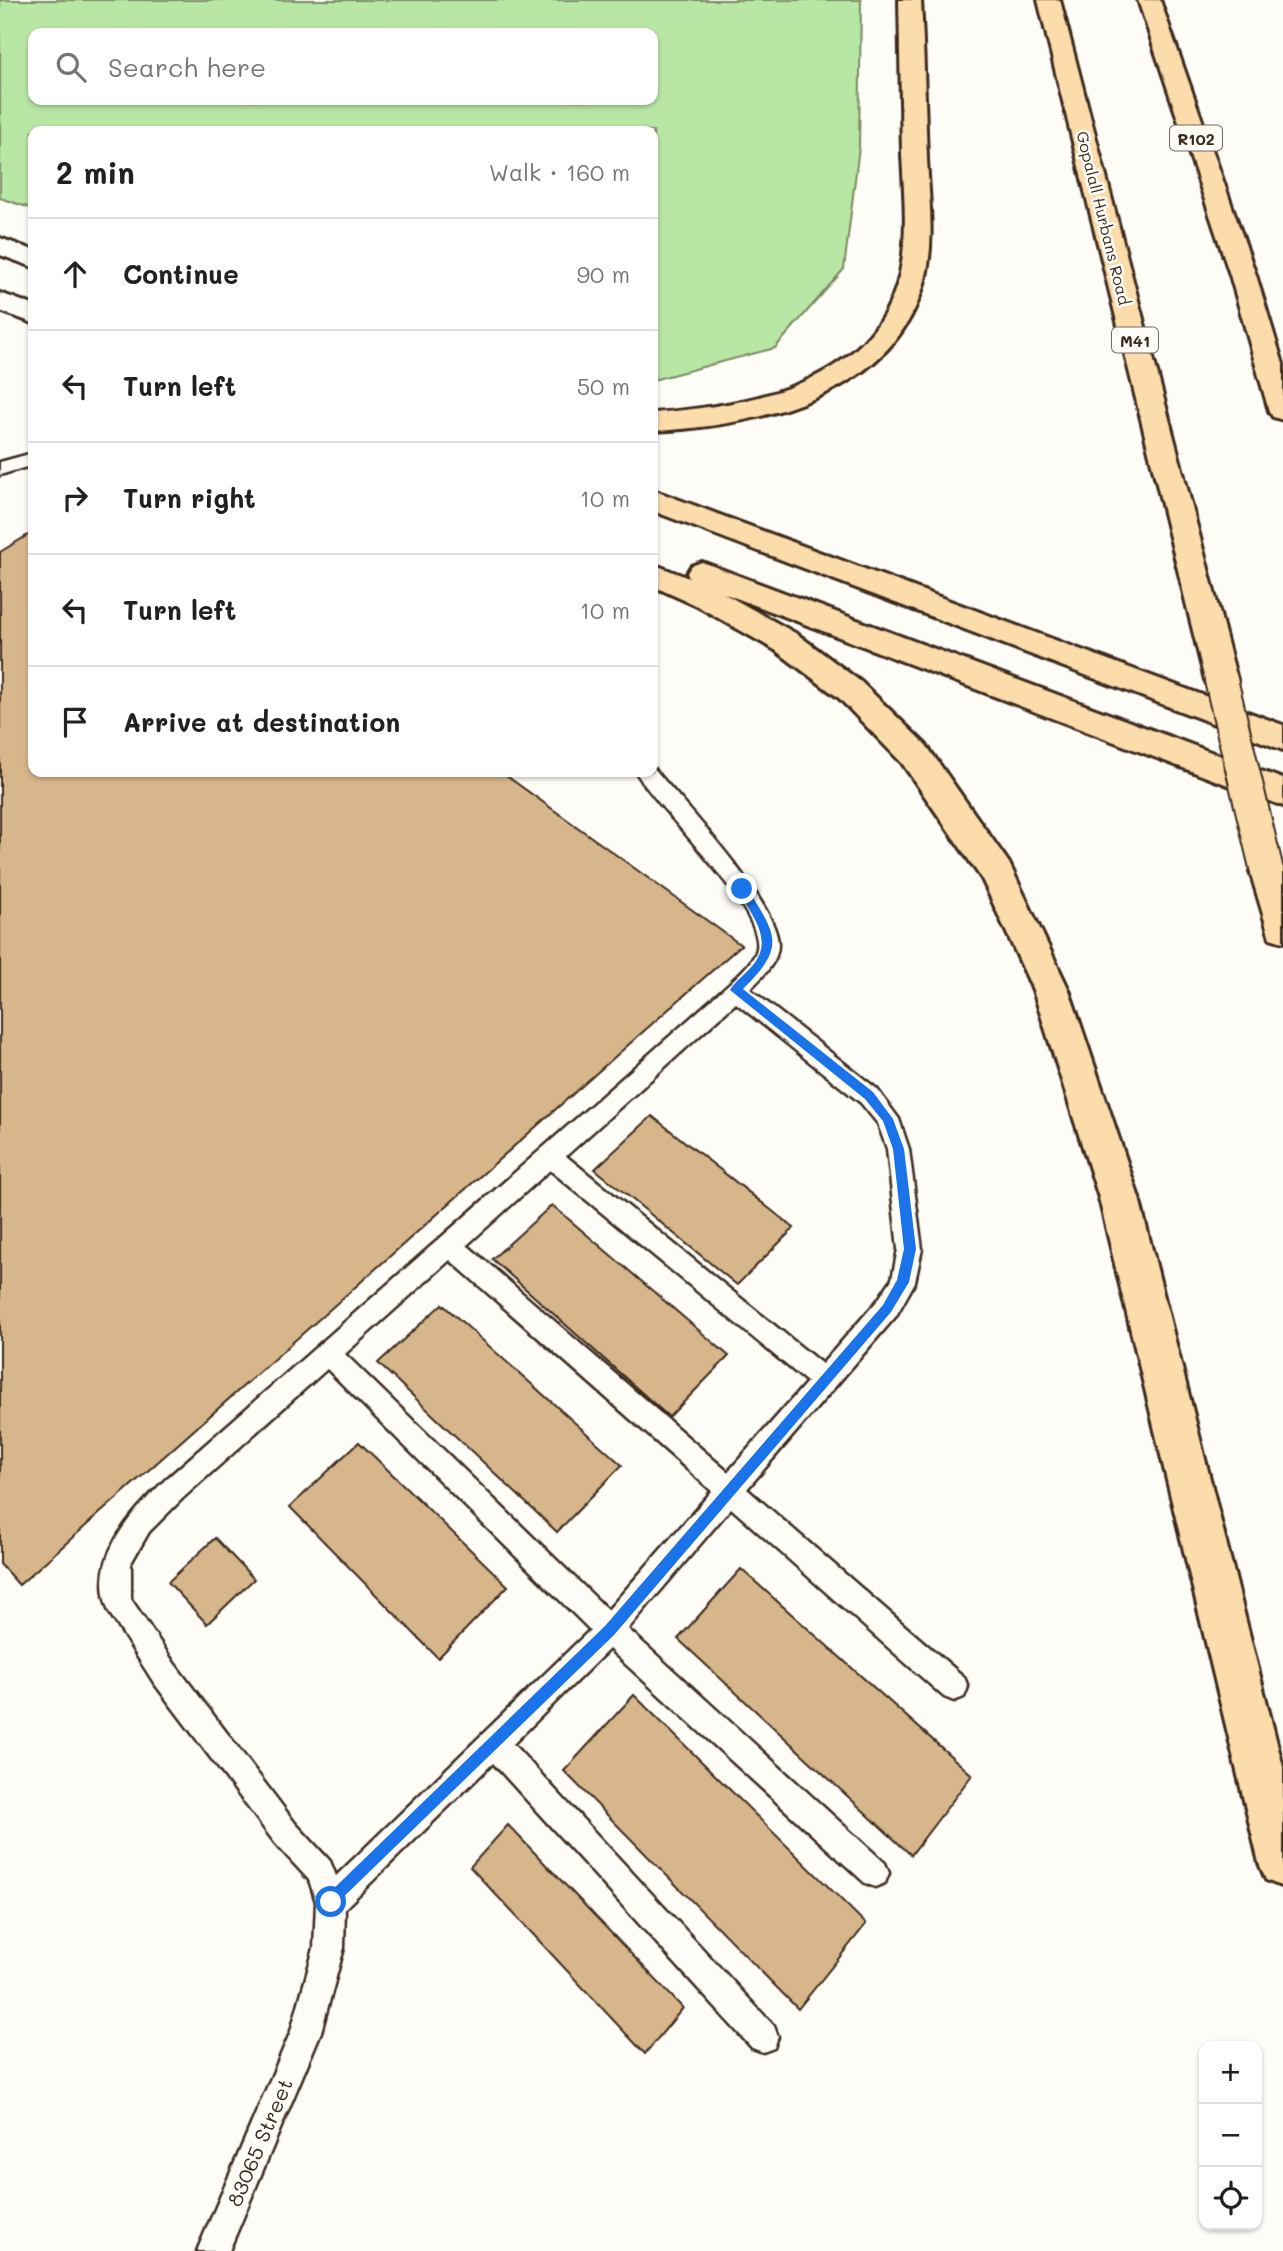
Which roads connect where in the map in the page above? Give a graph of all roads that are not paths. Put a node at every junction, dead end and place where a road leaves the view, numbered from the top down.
1 (909, 0) edge
2 (1049, 0) edge
3 (1149, 0) edge
4 (0, 246) edge
5 (28, 257) edge
6 (1243, 275) junction
7 (0, 301) edge
8 (28, 313) edge
9 (1283, 339) edge
10 (1283, 411) edge
11 (658, 422) edge
12 (28, 461) edge
13 (2, 466) edge
14 (658, 502) edge
15 (658, 556) edge
16 (658, 576) edge
17 (1283, 738) edge
18 (650, 777) edge
19 (1283, 793) edge
20 (1283, 928) edge
21 (735, 990) junction
22 (549, 1156) junction
23 (449, 1244) junction
24 (326, 1352) junction
25 (824, 1381) junction
26 (728, 1491) junction
27 (609, 1630) junction
28 (954, 1687) dead end
29 (494, 1744) junction
30 (1283, 1863) edge
31 (875, 1873) dead end
32 (331, 1902) junction
33 (763, 2037) dead end
34 (213, 2251) edge

1 - 11 highway
2 - 20 highway, Gopalall Hurbans Road / M41, bridge
3 - 6 highway, R102
4 - 5 main road
6 - 9 highway
6 - 10 highway
7 - 8 main road
12 - 13 lane
14 - 17 highway
15 - 19 highway
16 - 30 highway
18 - 21 lane
21 - 22 lane
21 - 25 lane
22 - 23 lane
22 - 25 lane
23 - 24 lane
23 - 26 lane
24 - 27 lane
24 - 32 lane
25 - 26 lane
26 - 27 lane
26 - 28 lane
27 - 29 lane
27 - 31 lane
29 - 32 lane
29 - 33 lane
32 - 34 lane, 83065 Street

